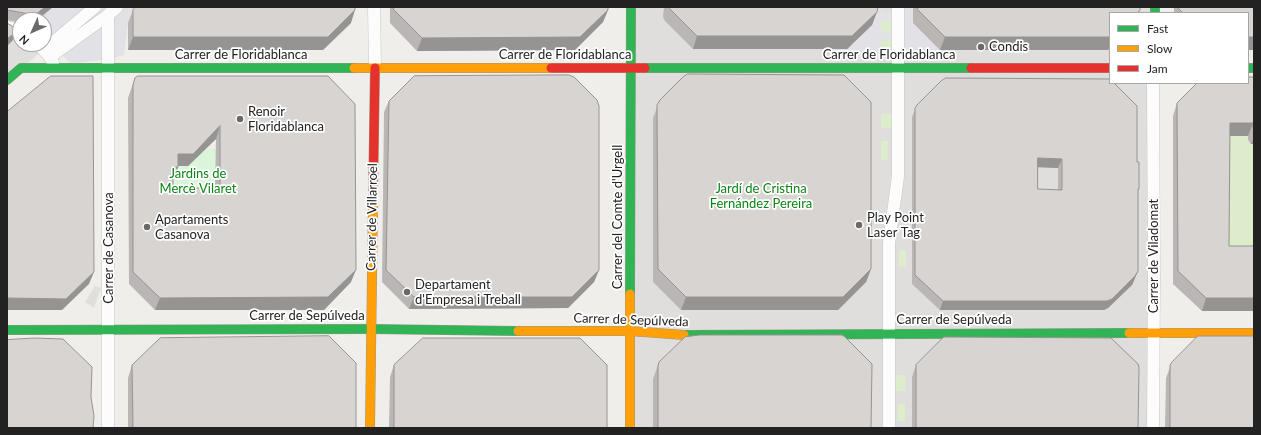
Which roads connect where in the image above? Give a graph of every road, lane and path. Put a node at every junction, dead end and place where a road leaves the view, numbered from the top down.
1 (95, 7) edge
2 (374, 7) edge
3 (631, 7) edge
4 (898, 7) edge
5 (113, 11) edge
6 (52, 43) edge
7 (44, 52) edge
8 (52, 63) junction
9 (20, 68) junction
10 (109, 68) junction
11 (375, 68) junction
12 (631, 68) junction
13 (898, 68) junction
14 (1109, 68) edge
15 (7, 69) edge
16 (7, 80) edge
17 (1154, 84) edge
18 (109, 329) junction
19 (370, 329) junction
20 (7, 330) edge
21 (630, 331) junction
22 (890, 333) junction
23 (1153, 333) junction
24 (1254, 333) edge
25 (108, 428) edge
26 (370, 428) edge
27 (630, 428) edge
28 (889, 428) edge
29 (1153, 428) edge

1 - 6 street
2 - 11 street, Carrer de Villarroel
3 - 12 street, Carrer del Comte d'Urgell
4 - 13 street
5 - 8 street
5 - 10 street, Carrer de Casanova
7 - 8 street
8 - 9 street, Carrer de Floridablanca
8 - 10 street, Carrer de Floridablanca
9 - 15 street
9 - 16 street
10 - 11 street, Carrer de Floridablanca
10 - 18 street, Carrer de Casanova
11 - 12 street, Carrer de Floridablanca
11 - 19 street, Carrer de Villarroel
12 - 13 street, Carrer de Floridablanca
12 - 21 street, Carrer del Comte d'Urgell
13 - 14 street, Carrer de Floridablanca
13 - 22 street
17 - 23 street, Carrer de Viladomat
18 - 19 street, Carrer de Sepúlveda
18 - 20 street, Carrer de Sepúlveda
18 - 25 street, Carrer de Casanova
19 - 21 street, Carrer de Sepúlveda
19 - 26 street, Carrer de Villarroel
21 - 22 street, Carrer de Sepúlveda
21 - 27 street, Carrer del Comte d'Urgell
22 - 23 street, Carrer de Sepúlveda
22 - 28 street
23 - 24 street, Carrer de Sepúlveda
23 - 29 street, Carrer de Viladomat

